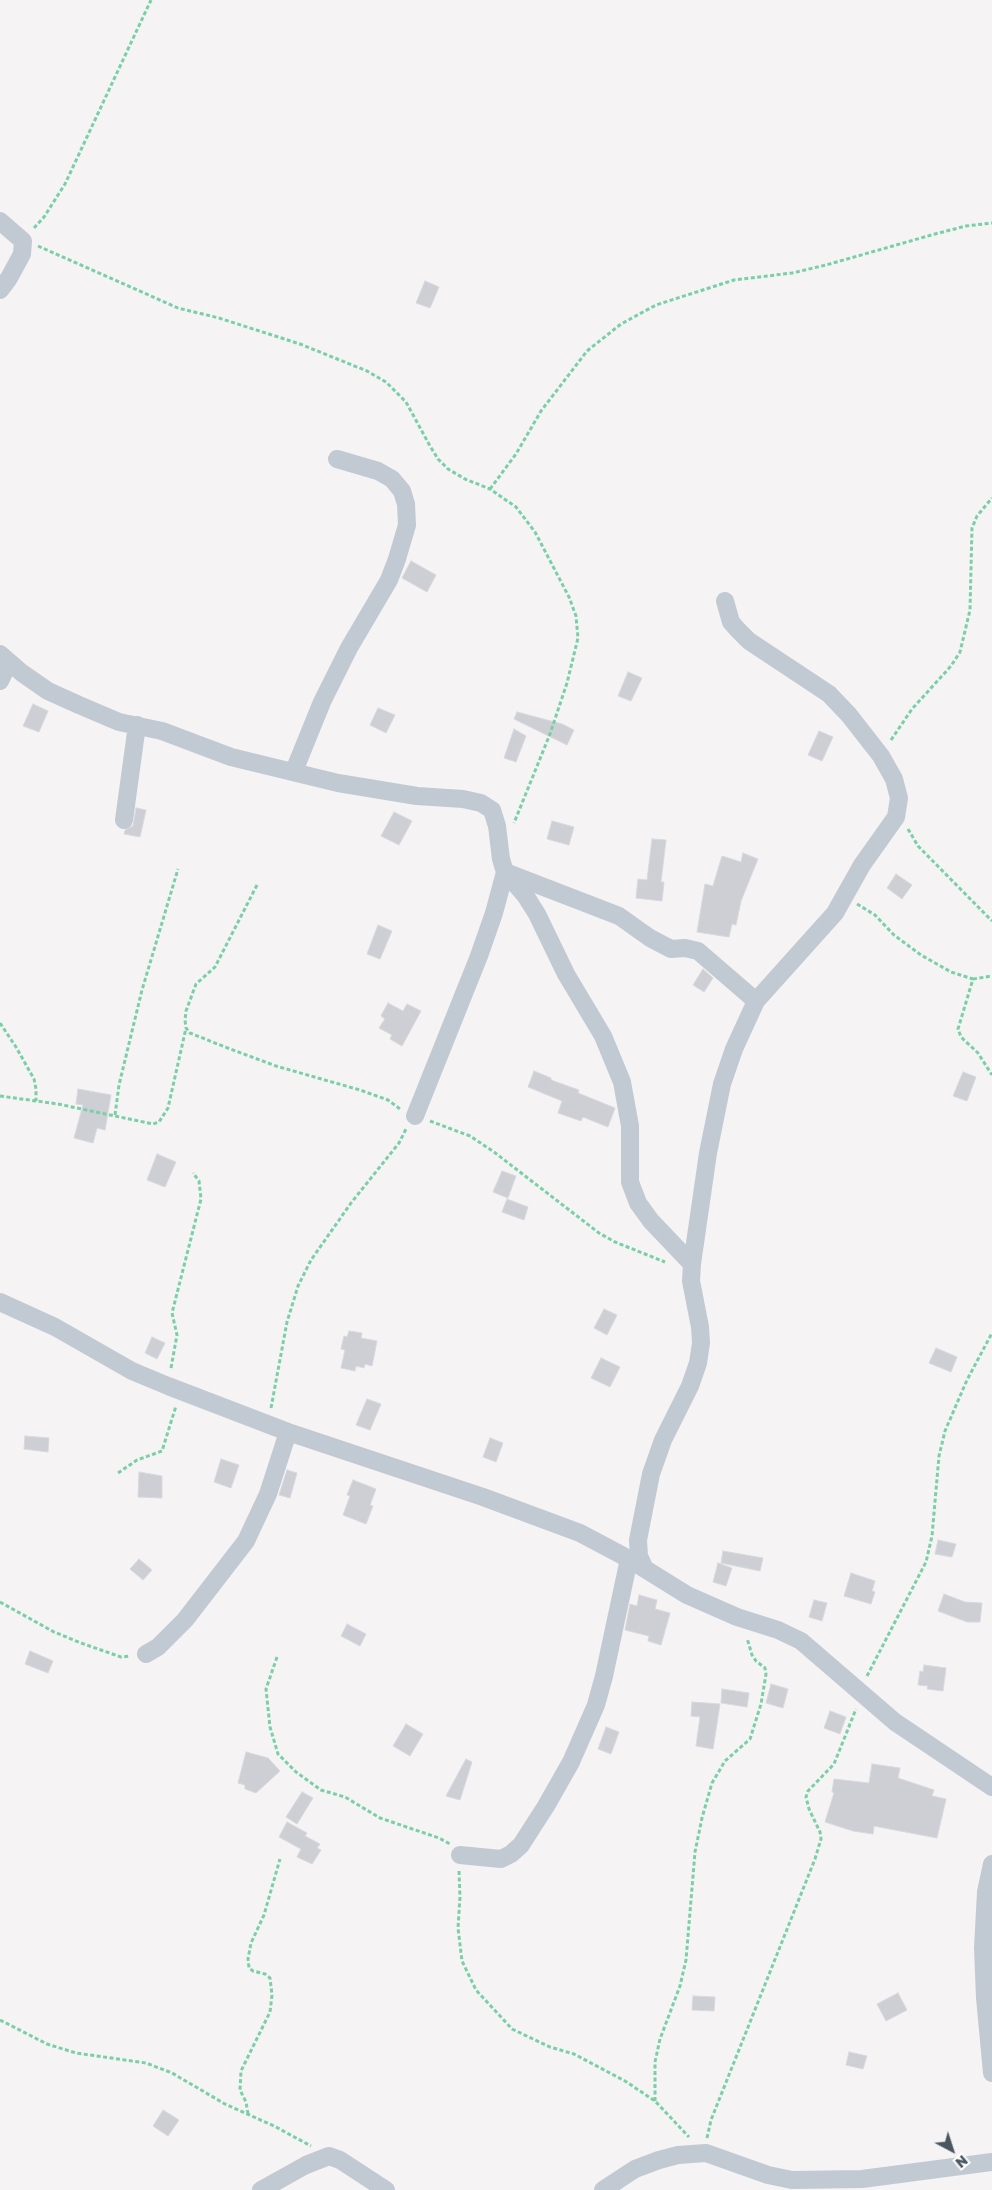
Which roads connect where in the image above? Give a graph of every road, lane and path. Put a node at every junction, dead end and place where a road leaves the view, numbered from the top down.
1 (151, 0) edge
2 (0, 222) edge
3 (992, 224) edge
4 (23, 241) junction
5 (0, 290) edge
6 (337, 459) dead end
7 (490, 489) dead end
8 (992, 498) edge
9 (725, 601) dead end
10 (4, 658) edge
11 (0, 681) edge
12 (137, 725) junction
13 (881, 756) junction
14 (294, 771) junction
15 (124, 820) dead end
16 (907, 826) dead end
17 (178, 869) dead end
18 (506, 872) junction
19 (257, 885) dead end
20 (844, 899) junction
21 (992, 921) edge
22 (992, 976) edge
23 (973, 979) junction
24 (756, 1001) junction
25 (0, 1023) edge
26 (186, 1028) junction
27 (992, 1075) edge
28 (0, 1096) edge
29 (36, 1100) junction
30 (410, 1114) junction
31 (115, 1115) junction
32 (193, 1173) dead end
33 (668, 1263) dead end
34 (692, 1264) junction
35 (0, 1302) edge
36 (992, 1333) edge
37 (175, 1389) junction
38 (268, 1424) junction
39 (288, 1432) junction
40 (118, 1473) dead end
41 (629, 1559) junction
42 (645, 1569) junction
43 (0, 1602) edge
44 (737, 1617) junction
45 (146, 1654) joint
46 (276, 1657) dead end
47 (861, 1694) junction
48 (992, 1787) edge
49 (460, 1855) junction
50 (280, 1859) dead end
51 (992, 1864) edge
52 (0, 2020) edge
53 (992, 2073) edge
54 (655, 2101) junction
55 (248, 2114) junction
56 (706, 2153) junction
57 (329, 2156) junction
58 (992, 2162) edge
59 (261, 2190) edge
60 (386, 2190) edge
61 (603, 2190) edge

1 - 4 path
2 - 4 street
3 - 7 path
4 - 5 street
6 - 14 street
8 - 13 path
9 - 13 street
10 - 11 street
10 - 12 street
12 - 14 street
12 - 15 street
13 - 20 street
14 - 18 street
16 - 21 path
17 - 31 path
18 - 24 street
18 - 30 street
18 - 34 street
19 - 26 path
20 - 23 path
20 - 24 street
22 - 23 path
23 - 27 path
24 - 34 street
25 - 29 path
26 - 30 path
26 - 31 path
28 - 29 path
29 - 31 path
30 - 33 path
30 - 38 path
32 - 37 path
34 - 42 street
35 - 37 street
36 - 47 path
37 - 38 street
37 - 40 path
38 - 39 street
39 - 41 street
39 - 45 street
41 - 42 street
41 - 49 street
42 - 44 street
43 - 45 path
44 - 47 street
44 - 54 path
46 - 49 path
47 - 48 street
47 - 56 path
49 - 54 path
50 - 55 path
51 - 53 street
52 - 55 path
54 - 56 path
55 - 57 path
56 - 58 street
56 - 61 street
57 - 59 street
57 - 60 street

